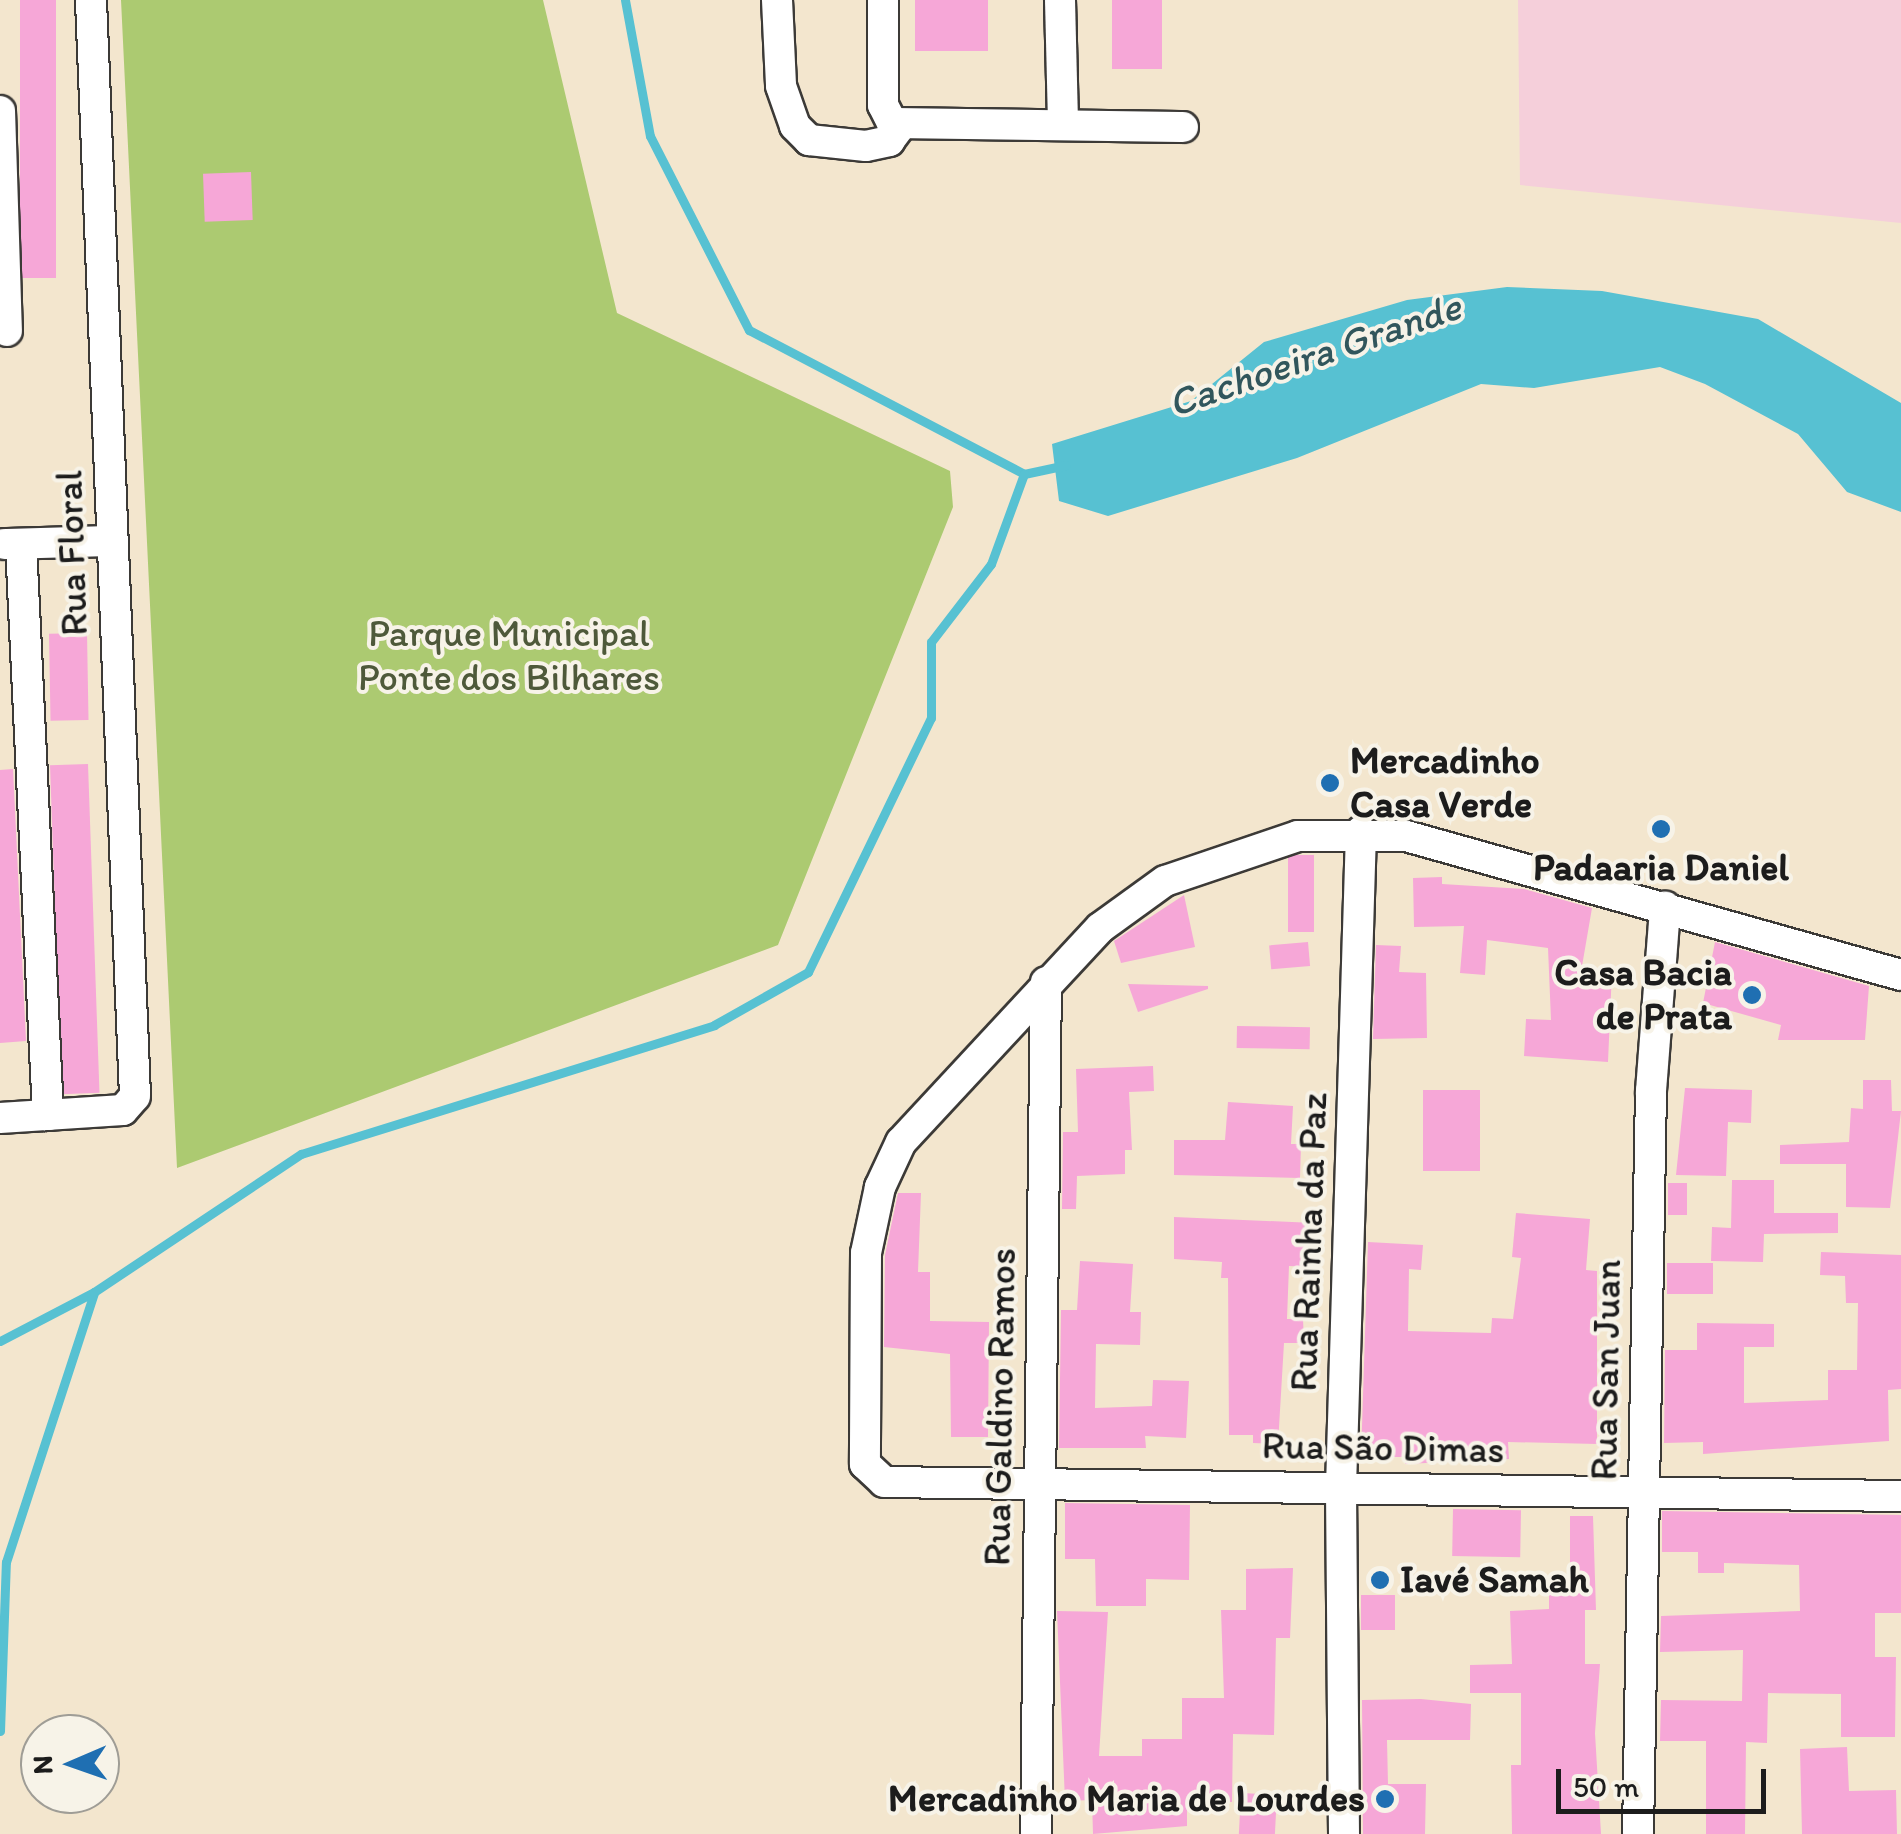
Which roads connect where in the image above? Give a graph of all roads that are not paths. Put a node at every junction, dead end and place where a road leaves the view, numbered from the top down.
1 (91, 0) edge
2 (776, 0) edge
3 (883, 0) edge
4 (1060, 0) edge
5 (0, 112) edge
6 (1062, 124) junction
7 (901, 125) junction
8 (1183, 127) dead end
9 (7, 331) dead end
10 (111, 541) junction
11 (10, 544) edge
12 (1361, 832) junction
13 (1665, 907) junction
14 (1901, 976) edge
15 (1046, 982) junction
16 (48, 1115) junction
17 (0, 1118) edge
18 (1039, 1482) junction
19 (1342, 1487) junction
20 (1644, 1492) junction
21 (1901, 1496) edge
22 (1036, 1834) edge
23 (1344, 1834) edge
24 (1638, 1834) edge

1 - 10 street, Rua Floral
2 - 7 street
3 - 7 street
4 - 6 street
5 - 9 street
6 - 7 street
6 - 8 street
10 - 11 street
10 - 16 street, Rua Floral
11 - 16 street
12 - 13 street
12 - 15 street
12 - 19 street, Rua Rainha da Paz
13 - 14 street
13 - 20 street, Rua San Juan
15 - 18 street, Rua Galdino Ramos
15 - 18 street, Rua São Dimas
16 - 17 street
18 - 19 street, Rua São Dimas
18 - 22 street, Rua Galdino Ramos
19 - 20 street, Rua São Dimas
19 - 23 street, Rua Rainha da Paz
20 - 21 street, Rua São Dimas
20 - 24 street, Rua San Juan

